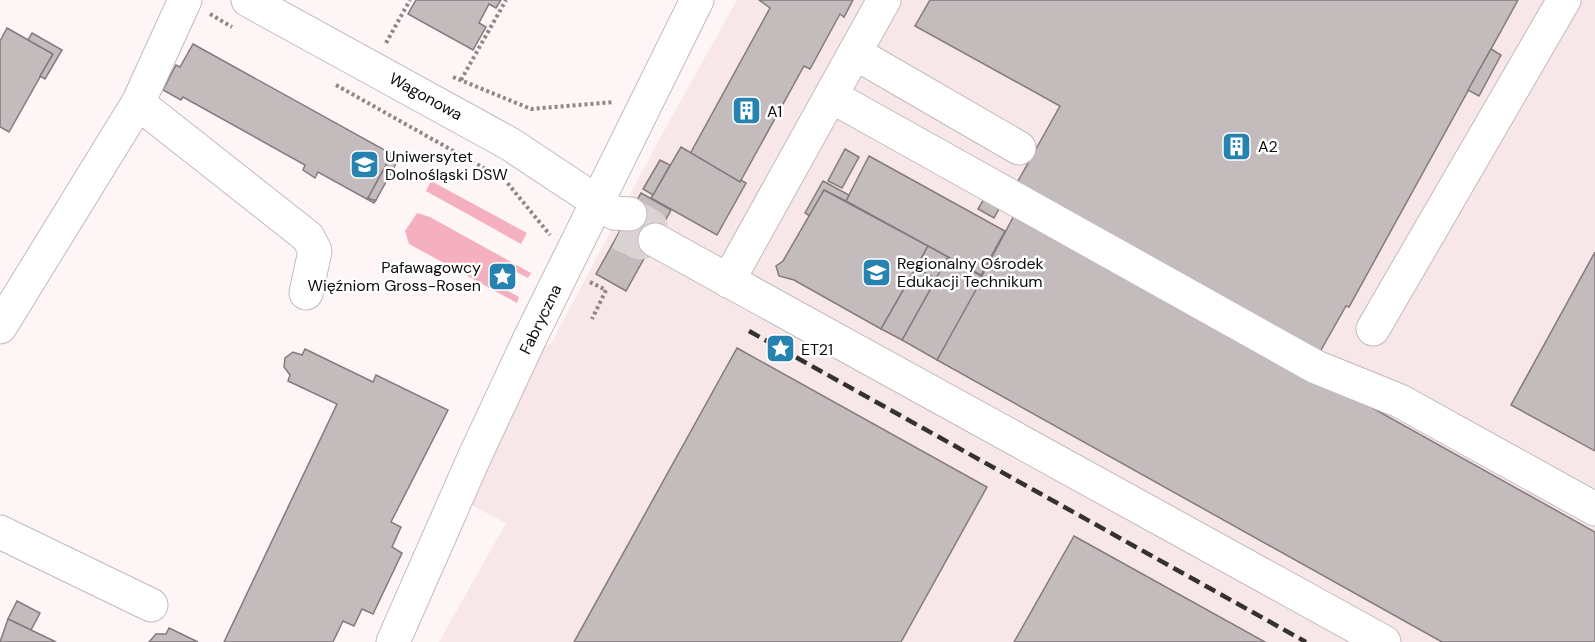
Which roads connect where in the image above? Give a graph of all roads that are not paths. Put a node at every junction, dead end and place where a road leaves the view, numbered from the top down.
1 (248, 0) edge
2 (697, 0) edge
3 (884, 0) edge
4 (1564, 0) edge
5 (193, 4) edge
6 (855, 53) junction
7 (831, 96) junction
8 (138, 103) junction
9 (1019, 148) dead end
10 (615, 215) junction
11 (655, 240) dead end
12 (728, 281) junction
13 (306, 293) dead end
14 (0, 327) edge
15 (1373, 329) dead end
16 (1595, 509) edge
17 (0, 532) edge
18 (151, 605) dead end
19 (393, 642) edge
20 (1384, 642) edge

1 - 10 street, Wagonowa
2 - 10 street, Fabryczna
3 - 6 street
4 - 15 street
5 - 8 street
6 - 7 street
6 - 9 street
7 - 12 street
7 - 16 street
8 - 13 street
8 - 14 street
10 - 19 street, Fabryczna
11 - 12 street
12 - 20 street
17 - 18 street

